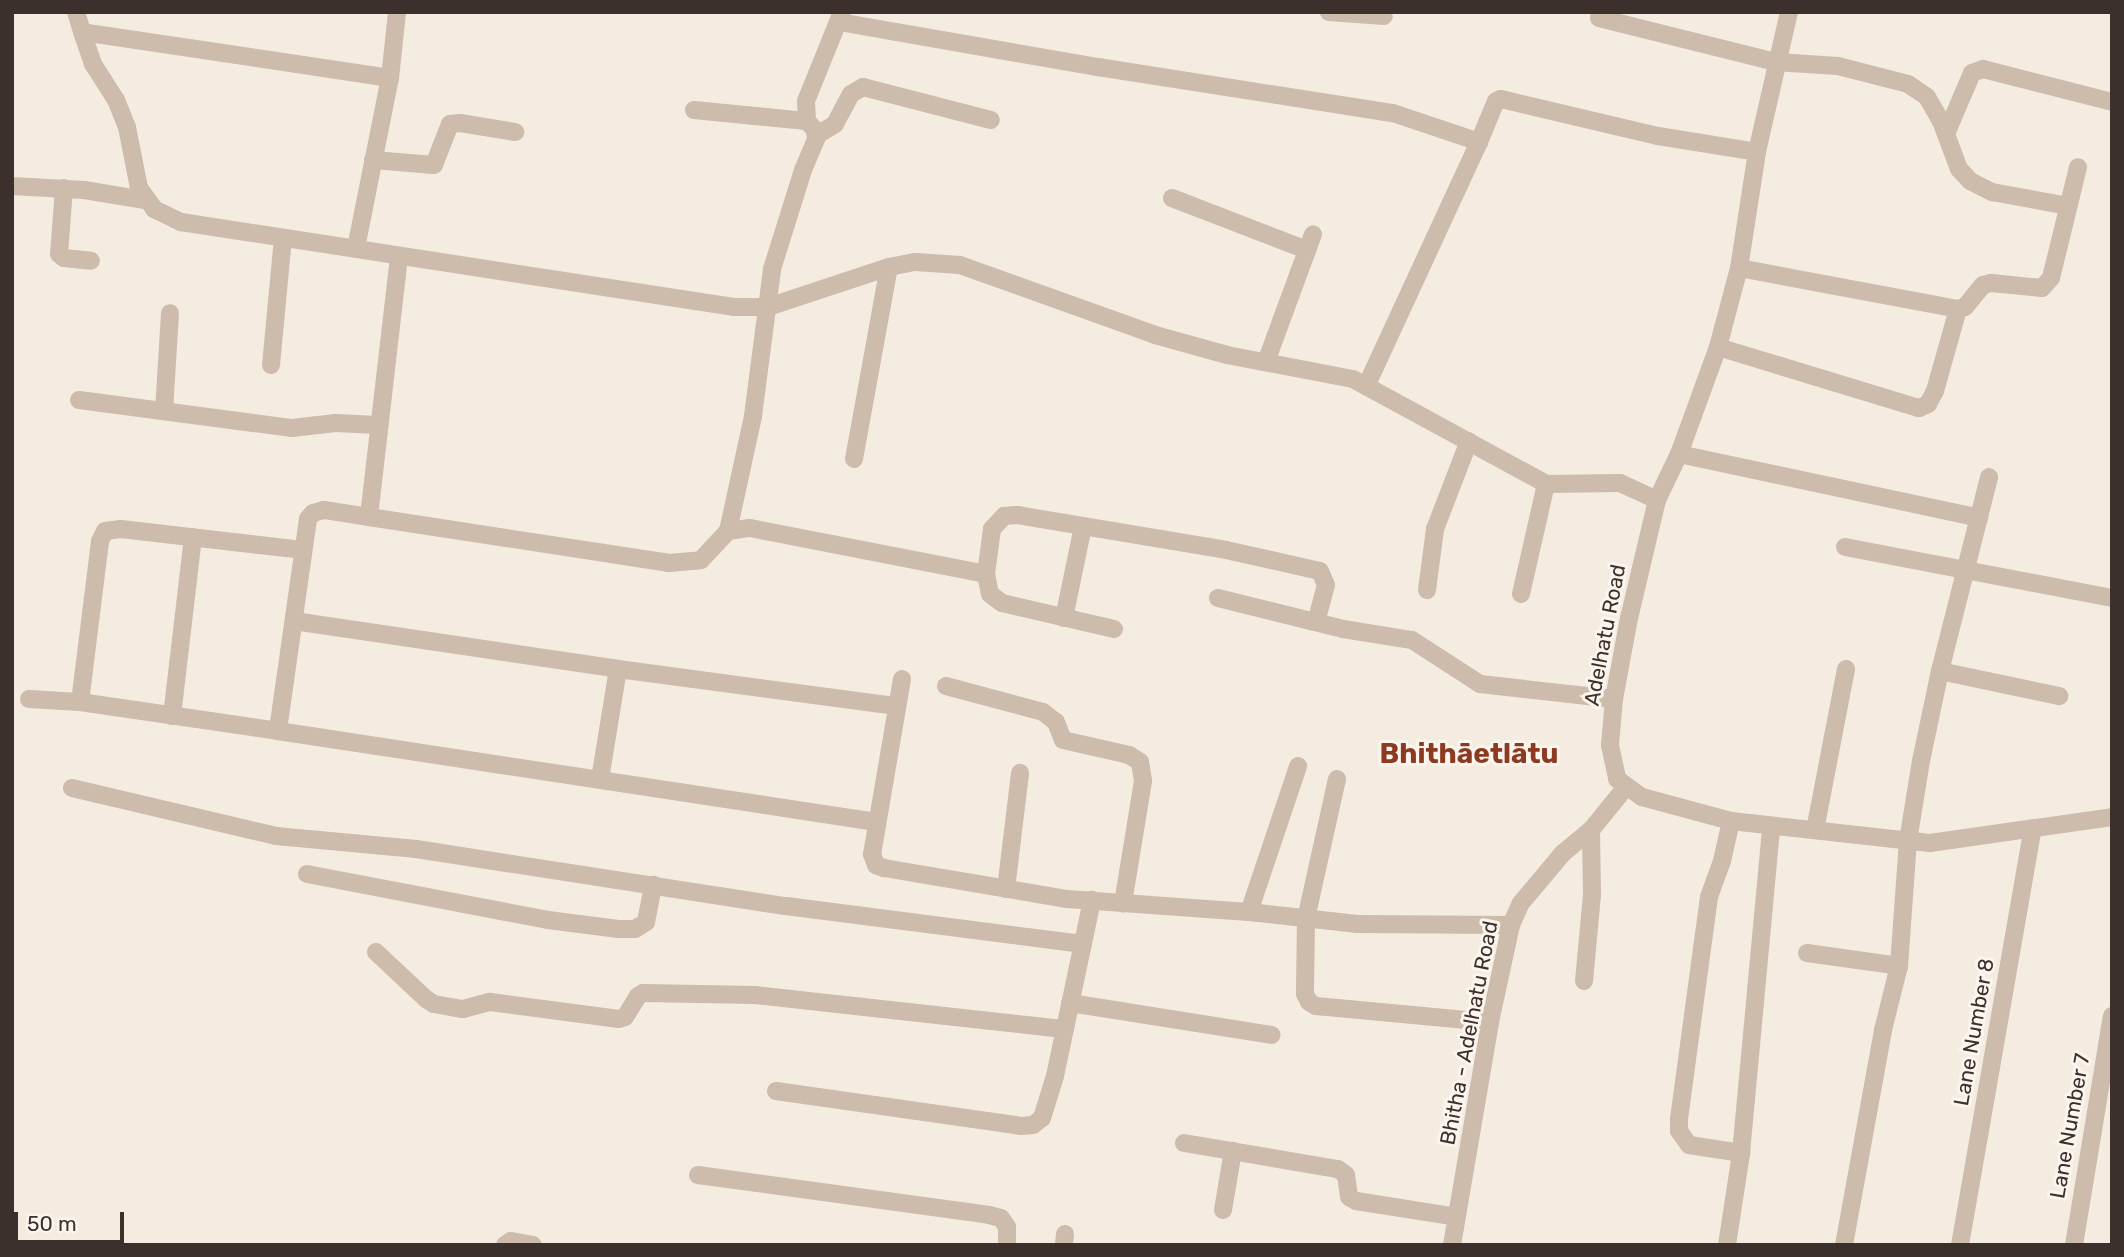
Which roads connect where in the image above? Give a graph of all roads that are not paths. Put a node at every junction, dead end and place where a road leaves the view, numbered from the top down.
1 (76, 12) edge
2 (397, 12) edge
3 (1329, 12) edge
4 (1789, 12) edge
5 (1384, 16) dead end
6 (841, 17) edge
7 (1599, 18) dead end
8 (82, 32) junction
9 (1776, 62) junction
10 (390, 78) junction
11 (2112, 102) edge
12 (694, 110) dead end
13 (991, 120) dead end
14 (812, 128) junction
15 (515, 132) dead end
16 (1946, 134) junction
17 (1479, 142) junction
18 (1757, 152) junction
19 (373, 160) junction
20 (2078, 167) dead end
21 (12, 186) edge
22 (64, 188) junction
23 (1172, 198) dead end
24 (145, 200) junction
25 (2068, 206) junction
26 (283, 239) junction
27 (356, 248) junction
28 (399, 257) junction
29 (91, 261) dead end
30 (889, 267) junction
31 (1739, 268) junction
32 (768, 307) junction
33 (1958, 309) junction
34 (170, 313) dead end
35 (1718, 347) junction
36 (1266, 362) junction
37 (271, 365) dead end
38 (1366, 386) junction
39 (79, 400) dead end
40 (164, 411) junction
41 (377, 425) junction
42 (1469, 441) junction
43 (1679, 454) junction
44 (854, 459) dead end
45 (1989, 477) dead end
46 (1546, 484) junction
47 (1657, 500) junction
48 (369, 517) junction
49 (1979, 518) junction
50 (1083, 526) junction
51 (728, 531) junction
52 (193, 537) junction
53 (1845, 547) dead end
54 (302, 550) junction
55 (1965, 572) junction
56 (986, 574) junction
57 (1427, 590) dead end
58 (1521, 594) dead end
59 (1219, 598) dead end
60 (2112, 598) edge
61 (1064, 618) junction
62 (294, 621) junction
63 (1317, 622) junction
64 (1114, 629) dead end
65 (618, 669) junction
66 (1846, 669) dead end
67 (1940, 671) junction
68 (902, 679) dead end
69 (946, 686) dead end
70 (2059, 696) dead end
71 (29, 699) dead end
72 (1614, 699) junction
73 (80, 702) junction
74 (897, 706) junction
75 (172, 716) junction
76 (278, 731) junction
77 (1298, 766) dead end
78 (1020, 773) dead end
79 (600, 779) junction
80 (1337, 779) dead end
81 (72, 788) dead end
82 (1626, 788) junction
83 (2112, 817) edge
84 (1731, 821) junction
85 (876, 822) junction
86 (1771, 827) junction
87 (2033, 828) junction
88 (1591, 830) junction
89 (1815, 830) junction
90 (1908, 841) junction
91 (307, 874) dead end
92 (653, 885) junction
93 (1006, 888) junction
94 (1092, 900) junction
95 (1123, 903) junction
96 (1249, 912) junction
97 (1306, 919) junction
98 (1511, 925) junction
99 (1083, 944) junction
100 (376, 952) dead end
101 (1807, 953) dead end
102 (1899, 966) junction
103 (1584, 981) dead end
104 (1070, 1003) junction
105 (2112, 1016) edge
106 (1490, 1022) junction
107 (1065, 1029) junction
108 (1271, 1035) dead end
109 (776, 1091) dead end
110 (1184, 1143) dead end
111 (1233, 1151) junction
112 (1741, 1153) junction
113 (698, 1175) dead end
114 (1223, 1210) dead end
115 (1457, 1217) junction
116 (505, 1245) edge
117 (533, 1245) edge
118 (1007, 1245) edge
119 (1452, 1245) edge
120 (1727, 1245) edge
121 (1844, 1245) edge
122 (1960, 1245) edge
123 (2074, 1245) edge

1 - 8 street
2 - 10 street
3 - 5 street
4 - 9 street, Adelhatu Road
6 - 14 street
6 - 17 street
7 - 9 street
8 - 10 street
8 - 24 street
9 - 16 street
9 - 18 street, Adelhatu Road
10 - 19 street
11 - 16 street
12 - 14 street
13 - 14 street
14 - 32 street
15 - 19 street
16 - 25 street
17 - 18 street
17 - 38 street
18 - 31 street, Adelhatu Road
19 - 27 street
20 - 25 street
21 - 22 street
22 - 24 street
22 - 29 street
23 - 36 street
24 - 26 street
25 - 33 street
26 - 27 street
26 - 37 street
27 - 28 street
28 - 32 street
28 - 41 street
30 - 32 street
30 - 36 street
30 - 44 street
31 - 33 street
31 - 35 street, Adelhatu Road
32 - 51 street
33 - 35 street
34 - 40 street
35 - 43 street, Adelhatu Road
36 - 38 street
38 - 42 street
39 - 40 street
40 - 41 street
41 - 48 street
42 - 46 street
42 - 57 street
43 - 47 street, Adelhatu Road
43 - 49 street
45 - 49 street
46 - 47 street
46 - 58 street
47 - 72 street, Adelhatu Road
48 - 51 street
48 - 54 street
49 - 55 street
50 - 56 street
50 - 61 street
50 - 63 street
51 - 56 street
52 - 54 street
52 - 73 street
52 - 75 street
53 - 55 street
54 - 62 street
55 - 60 street
55 - 67 street
56 - 61 street
59 - 63 street
61 - 64 street
62 - 65 street
62 - 76 street
63 - 72 street
65 - 74 street
65 - 79 street
66 - 89 street
67 - 70 street
67 - 90 street
68 - 74 street
69 - 95 street
71 - 73 street
72 - 82 street, Adelhatu Road
73 - 75 street
74 - 85 street
75 - 76 street
76 - 79 street
77 - 96 street
78 - 93 street
79 - 85 street
80 - 97 street
81 - 92 street
82 - 84 street
82 - 88 street, Bhitha - Adelhatu Road
83 - 87 street
84 - 86 street
84 - 112 street
85 - 93 street
86 - 89 street
86 - 112 street
87 - 90 street
87 - 122 street, Lane Number 8
88 - 98 street, Bhitha - Adelhatu Road
88 - 103 street
89 - 90 street
90 - 102 street
91 - 92 street
92 - 99 street
93 - 94 street
94 - 95 street
94 - 99 street
95 - 96 street
96 - 97 street
97 - 98 street
97 - 106 street
98 - 106 street, Bhitha - Adelhatu Road
99 - 104 street
100 - 107 street
101 - 102 street
102 - 121 street
104 - 107 street
104 - 108 street
105 - 123 street, Lane Number 7
106 - 115 street, Bhitha - Adelhatu Road
107 - 109 street
110 - 111 street
111 - 114 street
111 - 115 street
112 - 120 street
113 - 118 street
115 - 119 street, Bhitha - Adelhatu Road
116 - 117 street

